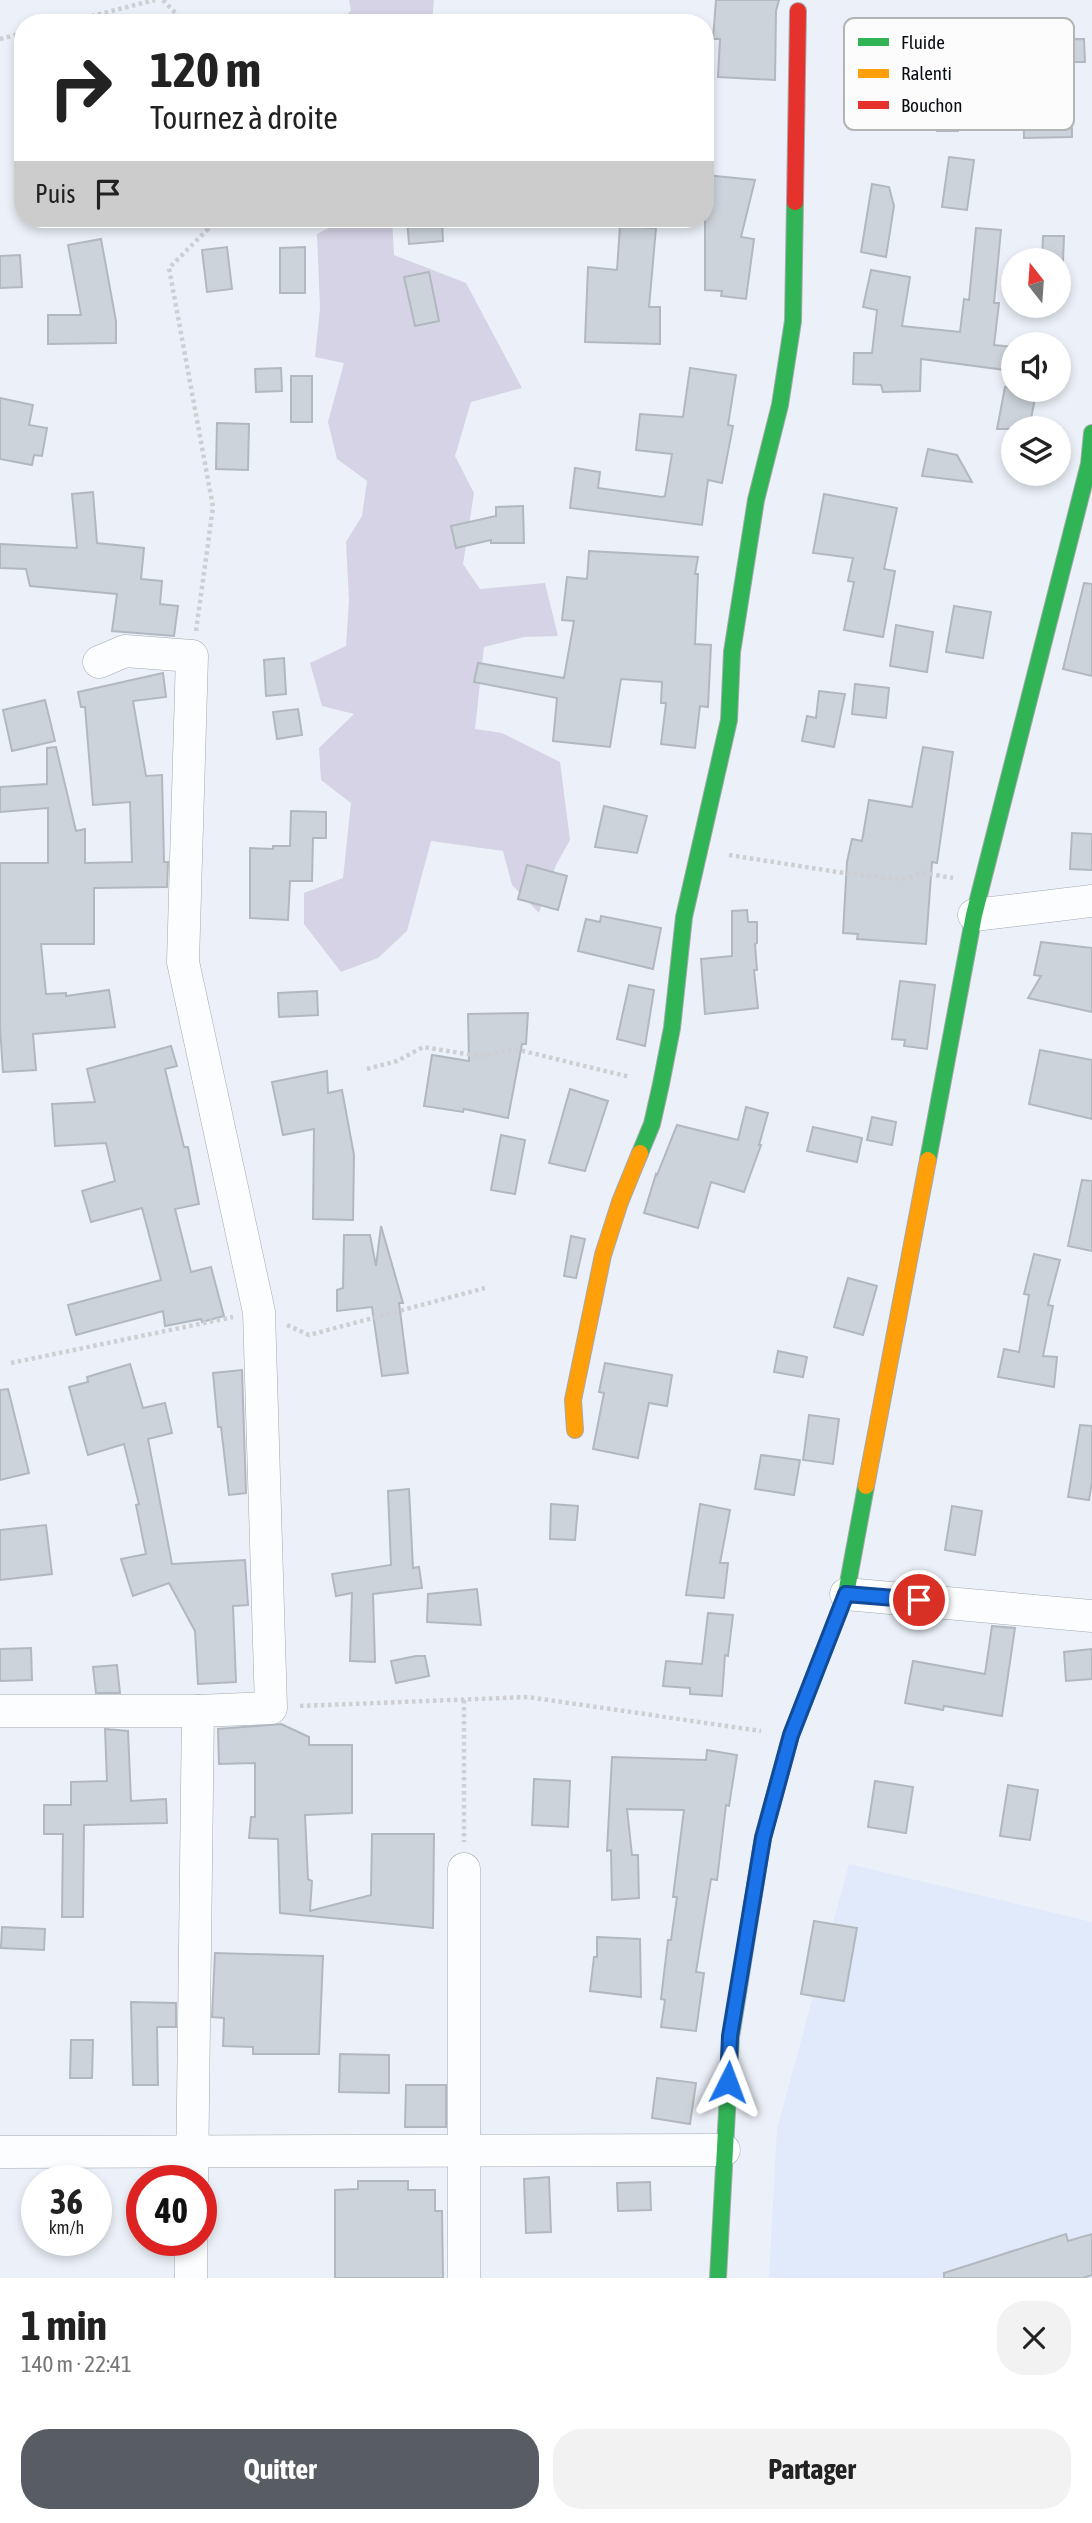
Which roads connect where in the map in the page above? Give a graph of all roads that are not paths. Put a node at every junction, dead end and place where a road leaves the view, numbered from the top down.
1 (798, 11) dead end
2 (1092, 433) edge
3 (99, 662) dead end
4 (1092, 901) edge
5 (974, 915) junction
6 (575, 1430) dead end
7 (846, 1594) junction
8 (1092, 1616) edge
9 (0, 1711) edge
10 (198, 1711) junction
11 (464, 1869) road end
12 (464, 2150) junction
13 (724, 2150) junction
14 (0, 2152) edge
15 (178, 2165) edge
16 (192, 2165) edge
17 (209, 2165) edge
18 (191, 2256) edge
19 (191, 2278) edge
20 (464, 2278) edge
21 (718, 2278) edge

1 - 6 street
2 - 5 street
3 - 10 street
4 - 5 street
5 - 7 street
7 - 8 street
7 - 13 street
9 - 10 street
10 - 16 street
11 - 12 street
12 - 13 street
12 - 17 street
12 - 20 street
13 - 21 street
14 - 15 street
18 - 19 street

